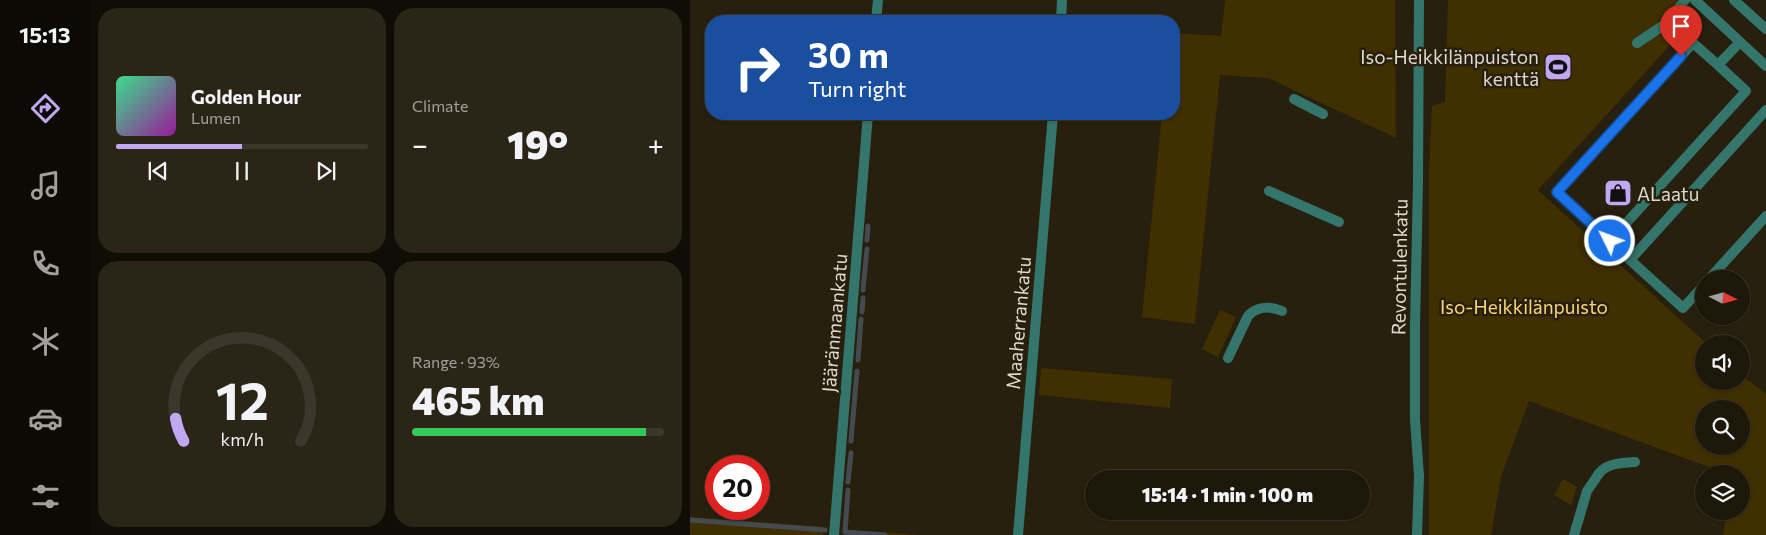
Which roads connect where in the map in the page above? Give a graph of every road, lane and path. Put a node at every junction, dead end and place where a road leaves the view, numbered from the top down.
1 (878, 0) edge
2 (1062, 0) edge
3 (1419, 0) edge
4 (1685, 0) edge
5 (1695, 0) edge
6 (1734, 0) edge
7 (877, 15) edge
8 (1061, 15) edge
9 (1766, 29) edge
10 (1740, 42) junction
11 (1636, 43) dead end
12 (1718, 65) junction
13 (1766, 66) edge
14 (1294, 99) dead end
15 (1766, 110) edge
16 (1323, 114) dead end
17 (868, 120) edge
18 (1053, 120) edge
19 (1269, 190) dead end
20 (1766, 216) edge
21 (1339, 222) dead end
22 (1718, 270) edge
23 (1695, 295) edge
24 (1282, 311) dead end
25 (1228, 358) dead end
26 (1635, 462) dead end
27 (834, 535) edge
28 (1018, 535) edge
29 (1417, 535) edge
30 (1574, 535) edge

1 - 7 street
2 - 8 street
3 - 29 street, Revontulenkatu
4 - 11 street
5 - 10 street
6 - 9 street
10 - 12 street
10 - 13 street
12 - 12 street
14 - 16 street
15 - 23 street
17 - 27 street, Jääränmaankatu
18 - 28 street, Maaherrankatu
19 - 21 street
20 - 22 street
24 - 25 street
26 - 30 street

